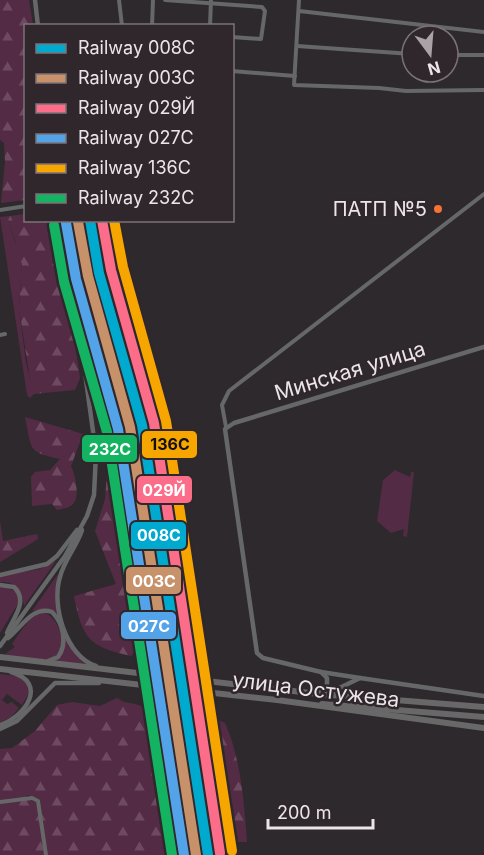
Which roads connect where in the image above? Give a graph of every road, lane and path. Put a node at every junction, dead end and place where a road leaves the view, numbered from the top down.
1 (35, 0) edge
2 (119, 0) edge
3 (153, 0) edge
4 (165, 0) edge
5 (299, 0) edge
6 (211, 1) edge
7 (299, 11) junction
8 (39, 24) edge
9 (122, 24) edge
10 (152, 24) edge
11 (210, 24) edge
12 (484, 32) edge
13 (234, 37) edge
14 (297, 46) junction
15 (400, 53) edge
16 (460, 55) edge
17 (484, 55) edge
18 (234, 71) edge
19 (294, 76) junction
20 (484, 90) edge
21 (484, 194) edge
22 (24, 206) edge
23 (0, 210) edge
24 (64, 222) edge
25 (484, 347) edge
26 (226, 427) junction
27 (87, 516) junction
28 (0, 575) edge
29 (0, 585) edge
30 (2, 643) edge
31 (3, 658) edge
32 (0, 669) edge
33 (125, 671) junction
34 (321, 672) junction
35 (360, 678) junction
36 (127, 684) junction
37 (277, 689) junction
38 (319, 694) junction
39 (484, 696) edge
40 (276, 700) junction
41 (484, 707) edge
42 (484, 717) edge
43 (0, 727) edge
44 (484, 728) edge
45 (0, 802) edge
46 (46, 855) edge

1 - 8 street
2 - 9 street
3 - 10 street
4 - 6 street
5 - 7 street
6 - 11 street
6 - 13 street
7 - 12 street
7 - 14 street
14 - 15 street
14 - 19 street
16 - 17 street
18 - 19 street
19 - 20 street
21 - 26 street
22 - 23 street
24 - 27 street
25 - 26 street, Минская улица
26 - 34 street, улица Остужева
27 - 28 street
27 - 30 street
27 - 33 street
29 - 30 street
30 - 31 street
31 - 33 main road, улица Остужева
32 - 36 main road, улица Остужева
32 - 43 street
33 - 37 main road, улица Остужева
34 - 35 street, улица Остужева
34 - 37 street
35 - 38 street, улица Остужева
35 - 39 street, улица Остужева
36 - 40 main road, улица Остужева
36 - 43 street
37 - 38 main road, улица Остужева
38 - 41 main road
40 - 42 main road
40 - 44 main road, улица Остужева
45 - 46 street

